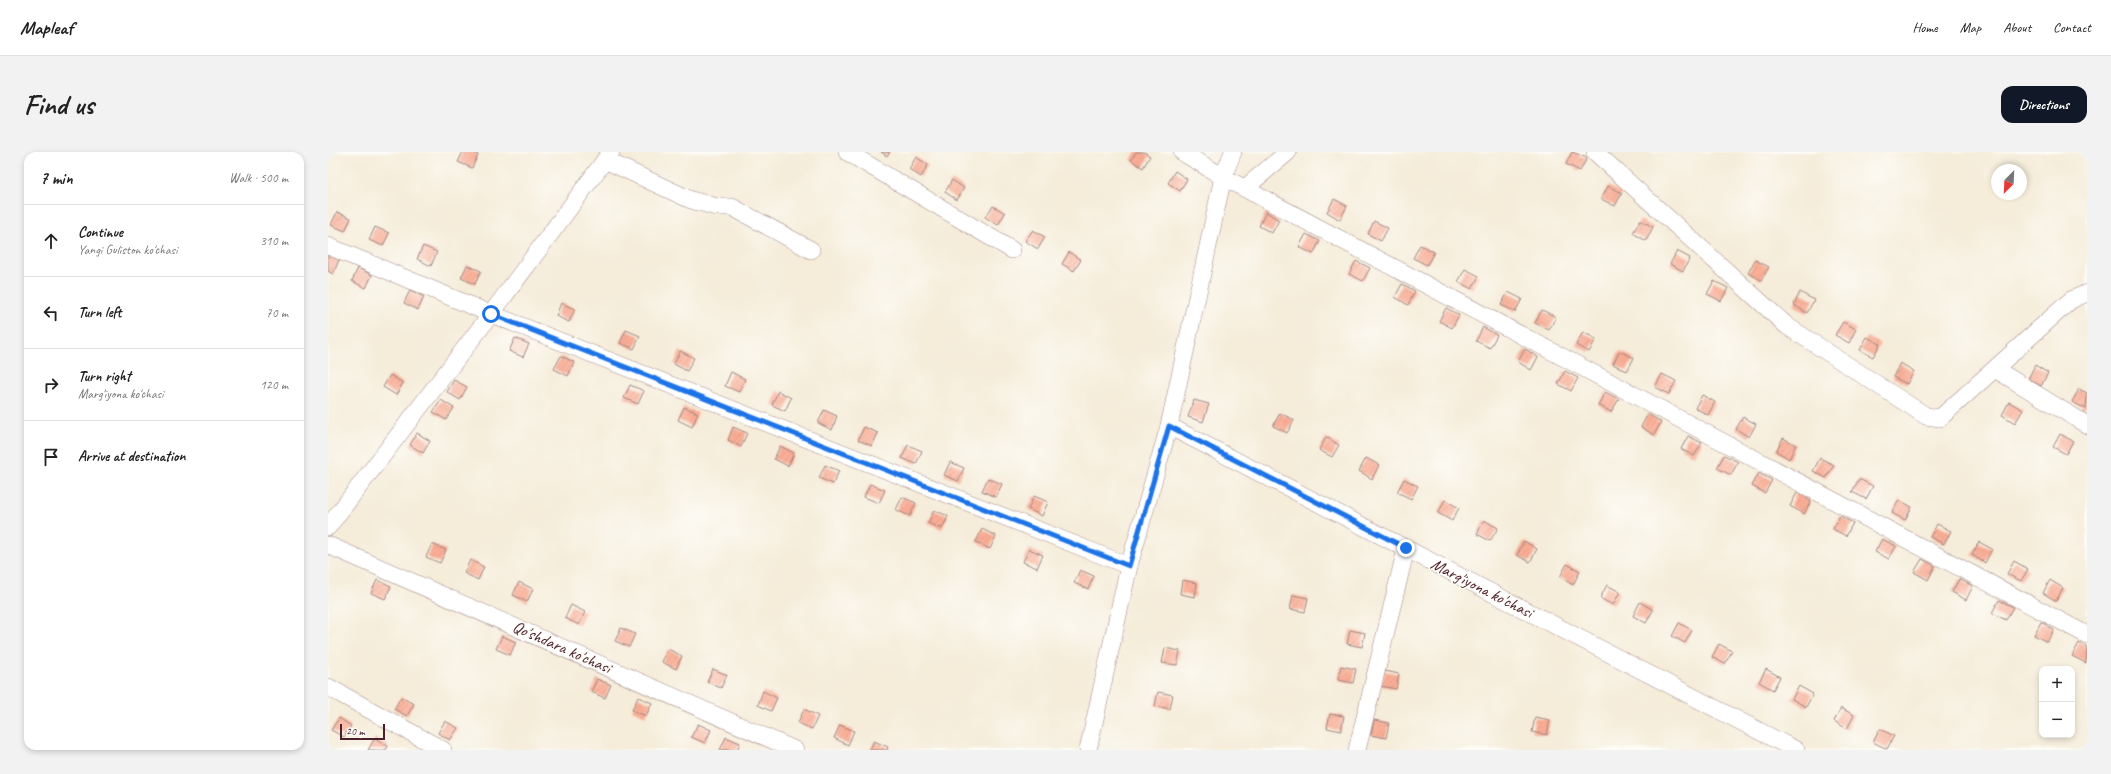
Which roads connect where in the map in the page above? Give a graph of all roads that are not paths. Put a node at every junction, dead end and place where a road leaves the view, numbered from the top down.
1 (847, 152) edge
2 (1182, 152) edge
3 (1233, 152) edge
4 (1288, 152) edge
5 (1594, 152) edge
6 (608, 156) edge
7 (1223, 177) junction
8 (1245, 188) junction
9 (328, 246) edge
10 (812, 250) dead end
11 (1012, 250) dead end
12 (2087, 293) edge
13 (491, 314) junction
14 (1995, 369) junction
15 (2087, 425) edge
16 (1169, 426) junction
17 (329, 526) edge
18 (328, 544) edge
19 (1406, 548) junction
20 (1129, 566) junction
21 (2087, 635) edge
22 (328, 687) edge
23 (443, 750) edge
24 (795, 750) edge
25 (1088, 750) edge
26 (1357, 750) edge
27 (1796, 750) edge

1 - 11 street
2 - 7 street
3 - 7 street
4 - 8 street
5 - 14 street
6 - 10 street
6 - 13 street
7 - 8 street
7 - 16 street
8 - 21 street
9 - 13 street
12 - 14 street
13 - 17 street
13 - 20 street
14 - 15 street
16 - 19 street, Marg'iyona ko'chasi
16 - 20 street
18 - 24 street, Qo'shdara ko'chasi
19 - 26 street
19 - 27 street, Marg'iyona ko'chasi
20 - 25 street
22 - 23 street

